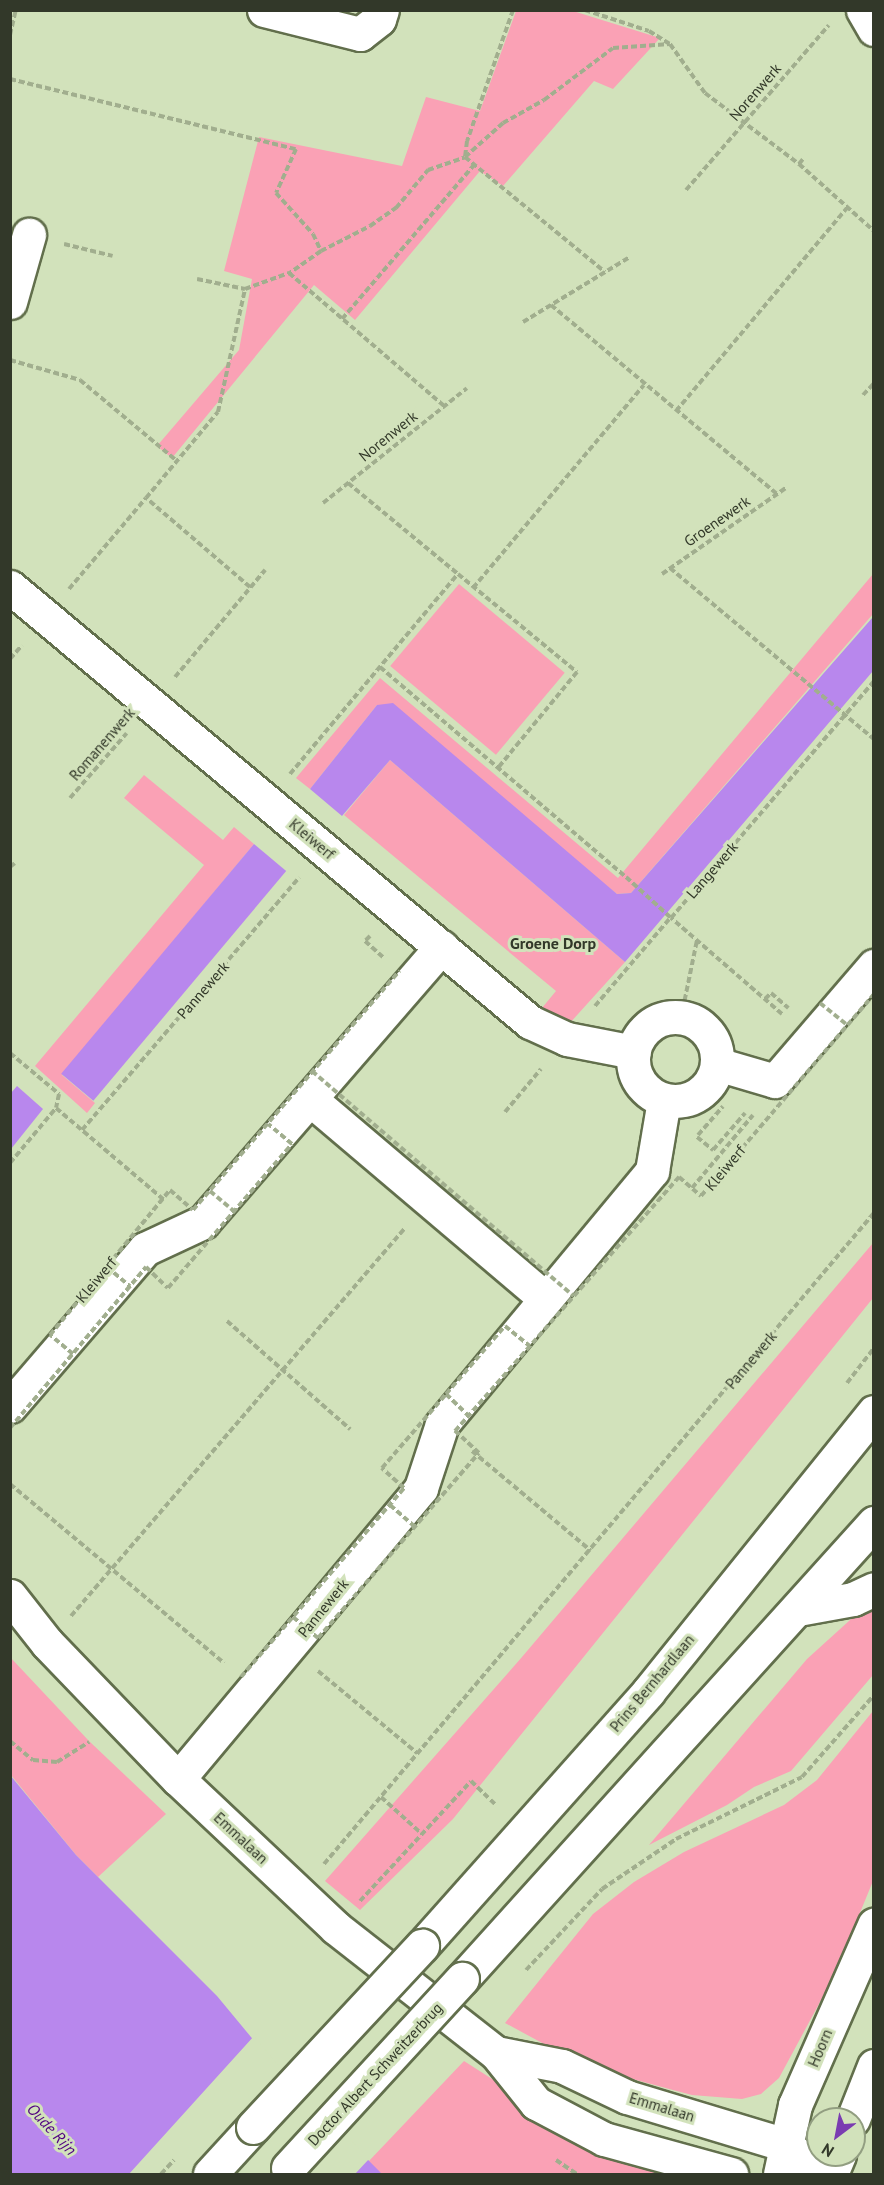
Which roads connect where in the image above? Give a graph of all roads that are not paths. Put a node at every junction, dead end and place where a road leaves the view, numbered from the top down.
1 (264, 10) edge
2 (849, 15) edge
3 (371, 22) edge
4 (873, 29) edge
5 (29, 235) dead end
6 (10, 302) edge
7 (10, 587) edge
8 (441, 947) junction
9 (873, 966) edge
10 (634, 1052) junction
11 (717, 1064) junction
12 (311, 1085) junction
13 (664, 1100) junction
14 (559, 1297) junction
15 (10, 1406) edge
16 (870, 1431) edge
17 (873, 1523) edge
18 (873, 1588) edge
19 (10, 1596) edge
20 (798, 1609) junction
21 (178, 1779) junction
22 (873, 1925) edge
23 (496, 2053) junction
24 (873, 2066) edge
25 (858, 2107) edge
26 (783, 2160) edge
27 (285, 2171) edge
28 (210, 2175) edge
29 (731, 2175) edge
30 (821, 2175) edge

1 - 3 street
2 - 4 street
5 - 6 street
7 - 8 street, Kleiwerf
8 - 10 street, Kleiwerf
8 - 12 street
9 - 11 street
10 - 11 street
10 - 13 street
11 - 13 street
12 - 14 street
12 - 15 street
13 - 14 street, Pannewerk
14 - 21 street, Pannewerk
16 - 28 street, Prins Bernhardlaan, bridge
17 - 20 street
18 - 20 street
19 - 21 street, Emmalaan
20 - 27 street, Doctor Albert Schweitzerbrug, bridge
21 - 23 street, Emmalaan
22 - 26 street, Hoorn
23 - 26 street, Emmalaan
23 - 29 street, Emmalaan
24 - 25 street
26 - 30 street, Emmalaan

